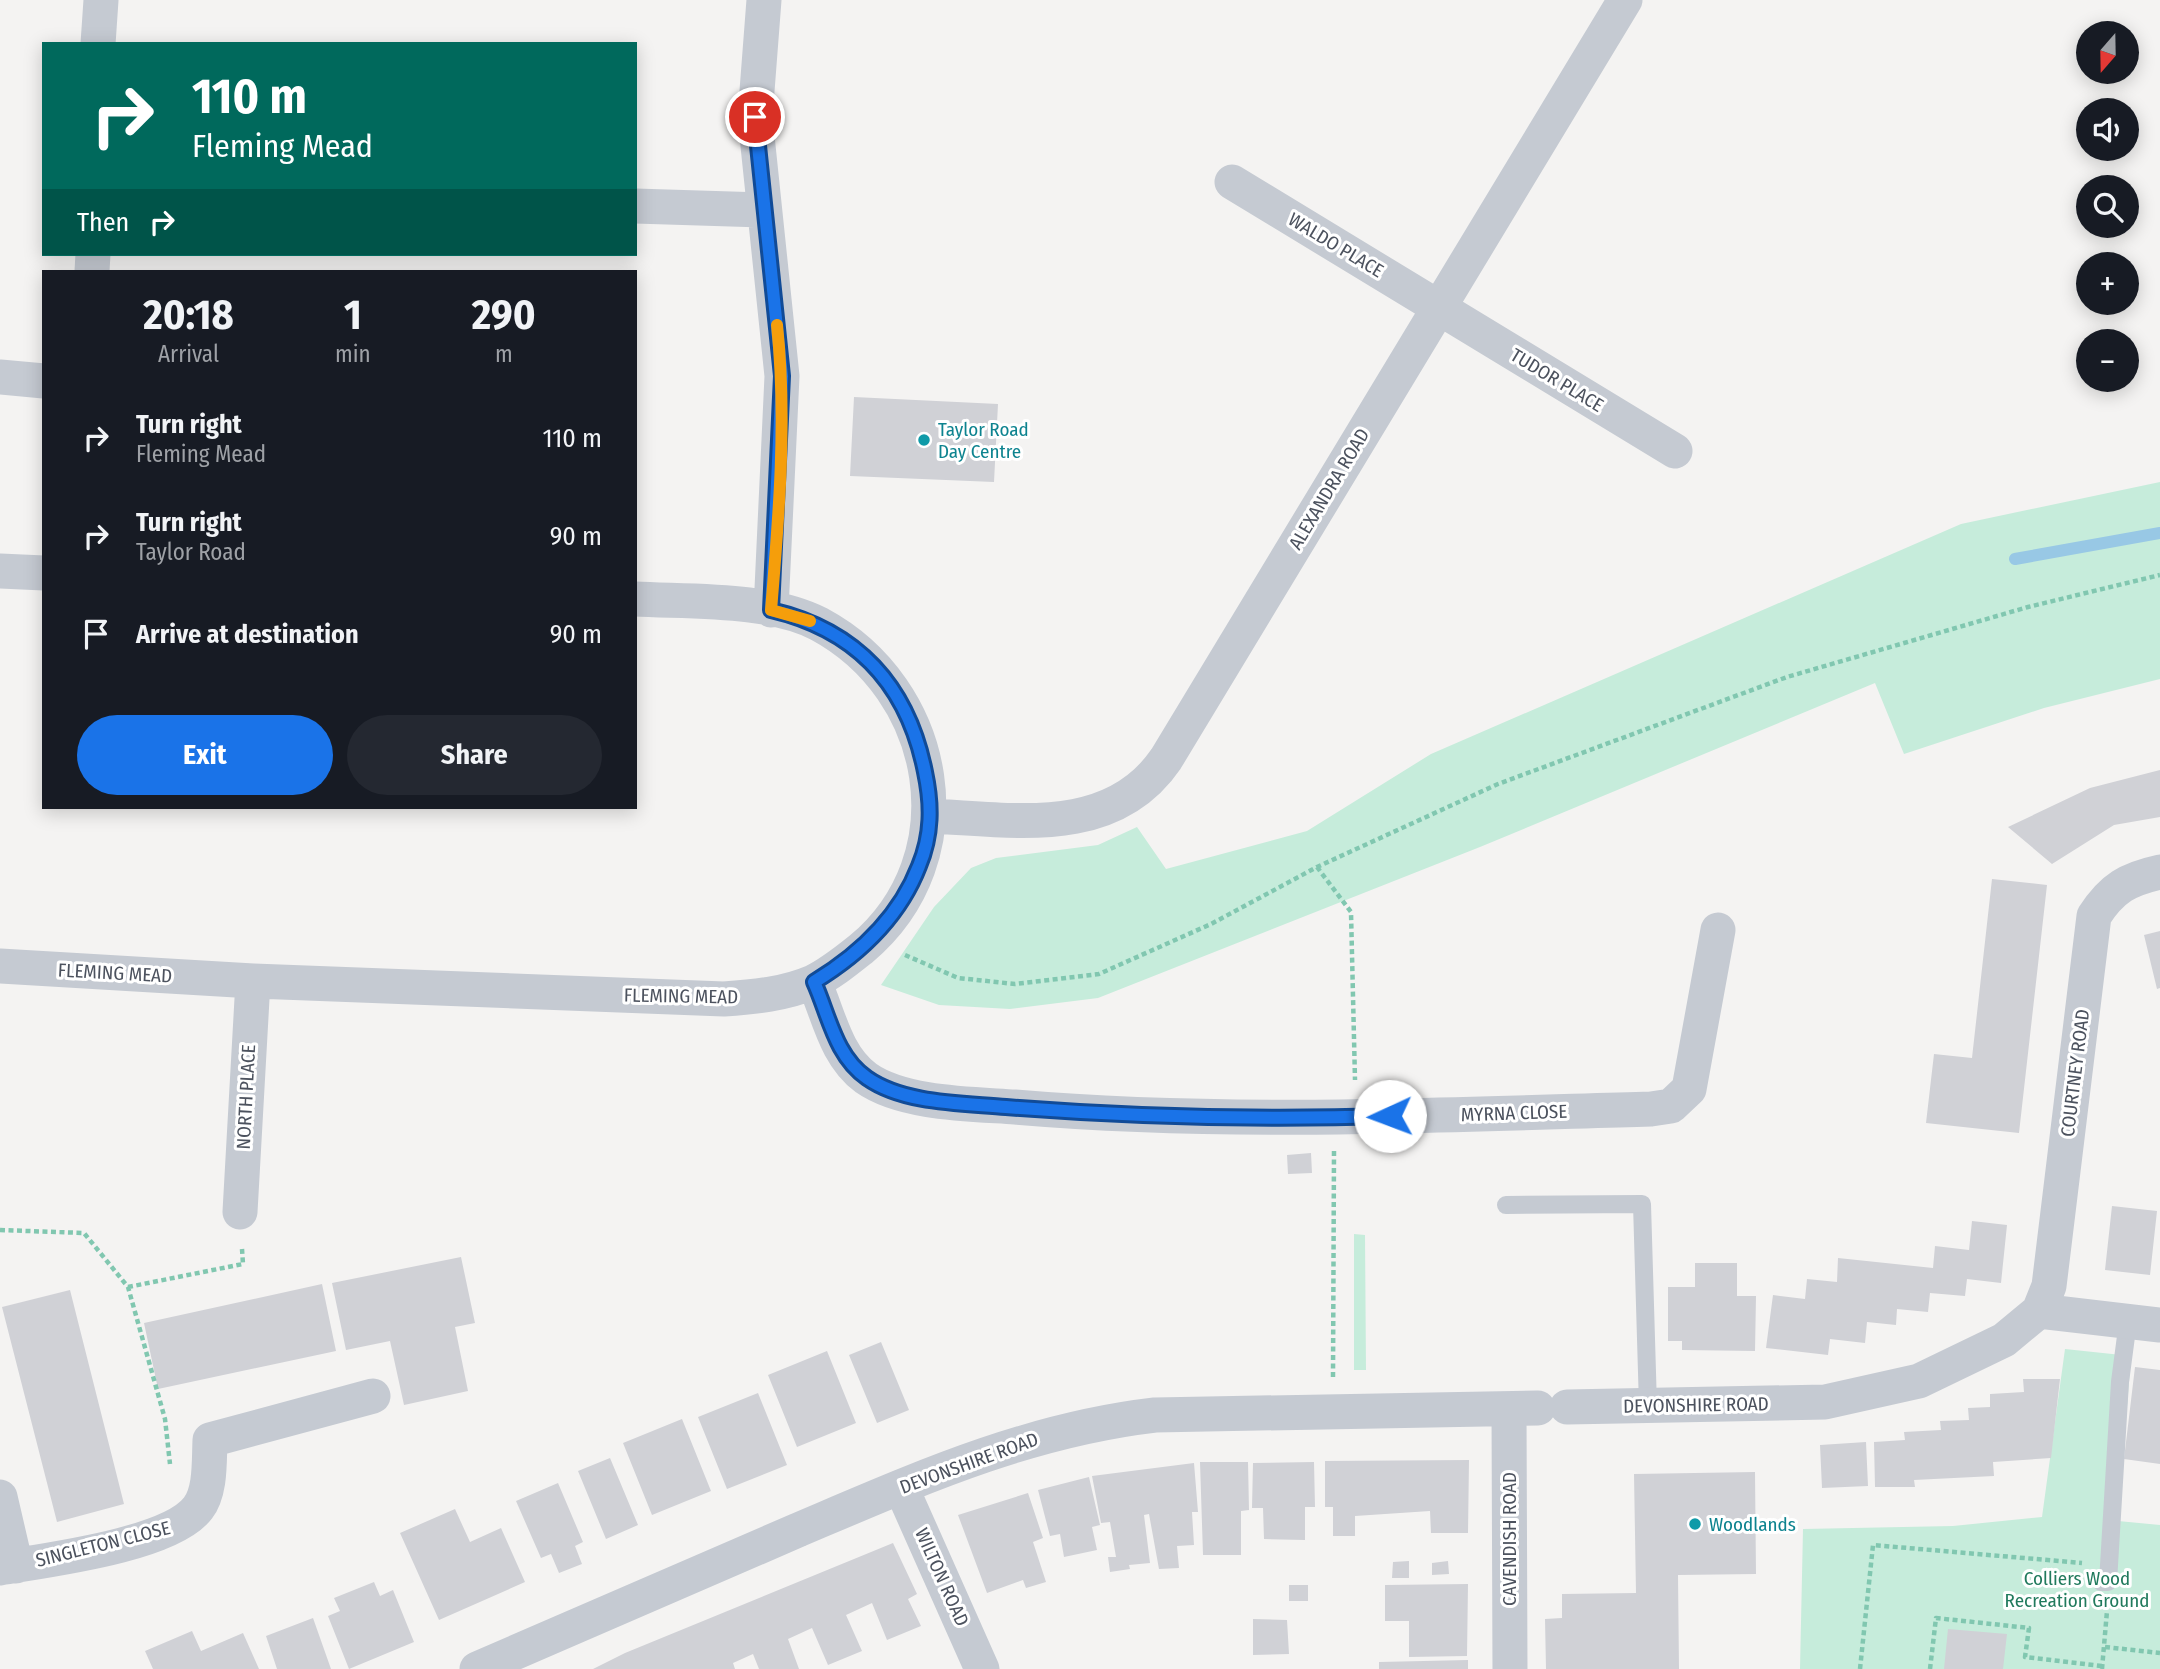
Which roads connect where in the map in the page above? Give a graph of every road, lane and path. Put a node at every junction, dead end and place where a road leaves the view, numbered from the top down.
1 (101, 0) edge
2 (764, 0) edge
3 (1625, 0) edge
4 (98, 42) edge
5 (1231, 182) dead end
6 (637, 206) edge
7 (763, 210) junction
8 (1440, 308) junction
9 (0, 377) edge
10 (42, 381) edge
11 (1675, 452) dead end
12 (0, 571) edge
13 (42, 573) edge
14 (2160, 575) edge
15 (637, 599) edge
16 (771, 610) junction
17 (931, 816) junction
18 (1317, 867) junction
19 (2160, 872) edge
20 (1718, 930) dead end
21 (874, 937) junction
22 (0, 967) edge
23 (253, 981) junction
24 (814, 982) junction
25 (1351, 1087) dead end
26 (1334, 1154) dead end
27 (1506, 1205) dead end
28 (240, 1212) joint
29 (0, 1230) edge
30 (128, 1287) junction
31 (2039, 1311) junction
32 (2144, 1323) edge
33 (373, 1396) dead end
34 (1648, 1406) junction
35 (1538, 1408) junction
36 (1335, 1413) junction
37 (901, 1486) junction
38 (0, 1497) edge
39 (176, 1527) junction
40 (8, 1567) edge
41 (2106, 1576) junction
42 (2105, 1647) junction
43 (2160, 1653) edge
44 (2102, 1667) edge
45 (477, 1669) edge
46 (982, 1669) edge
47 (1510, 1669) edge
48 (1860, 1669) edge
49 (1930, 1669) edge

1 - 4 street
2 - 7 street
3 - 8 street, ALEXANDRA ROAD
5 - 8 street, WALDO PLACE
6 - 7 street
7 - 16 street
8 - 11 street, TUDOR PLACE
8 - 17 street, ALEXANDRA ROAD
9 - 10 street
12 - 13 street
14 - 18 path
15 - 16 street, FLEMING MEAD
16 - 17 street, FLEMING MEAD
17 - 21 street, FLEMING MEAD
18 - 21 path
18 - 25 path
19 - 31 street, COURTNEY ROAD
20 - 24 street, MYRNA CLOSE
21 - 24 street, FLEMING MEAD
22 - 23 street, FLEMING MEAD
23 - 24 street, FLEMING MEAD
23 - 28 street, NORTH PLACE
26 - 36 path
27 - 34 lane
28 - 30 path
29 - 30 path
30 - 39 path
31 - 32 street
31 - 34 street, DEVONSHIRE ROAD
32 - 41 lane
33 - 39 street, SINGLETON CLOSE
34 - 35 street, DEVONSHIRE ROAD
35 - 36 street, DEVONSHIRE ROAD
35 - 47 street, CAVENDISH ROAD
36 - 37 street, DEVONSHIRE ROAD
37 - 45 street, DEVONSHIRE ROAD
37 - 46 street, WILTON ROAD
38 - 40 street, SINGLETON CLOSE
39 - 40 street, SINGLETON CLOSE
41 - 42 path
41 - 48 path
42 - 43 path
42 - 44 path
44 - 49 path

